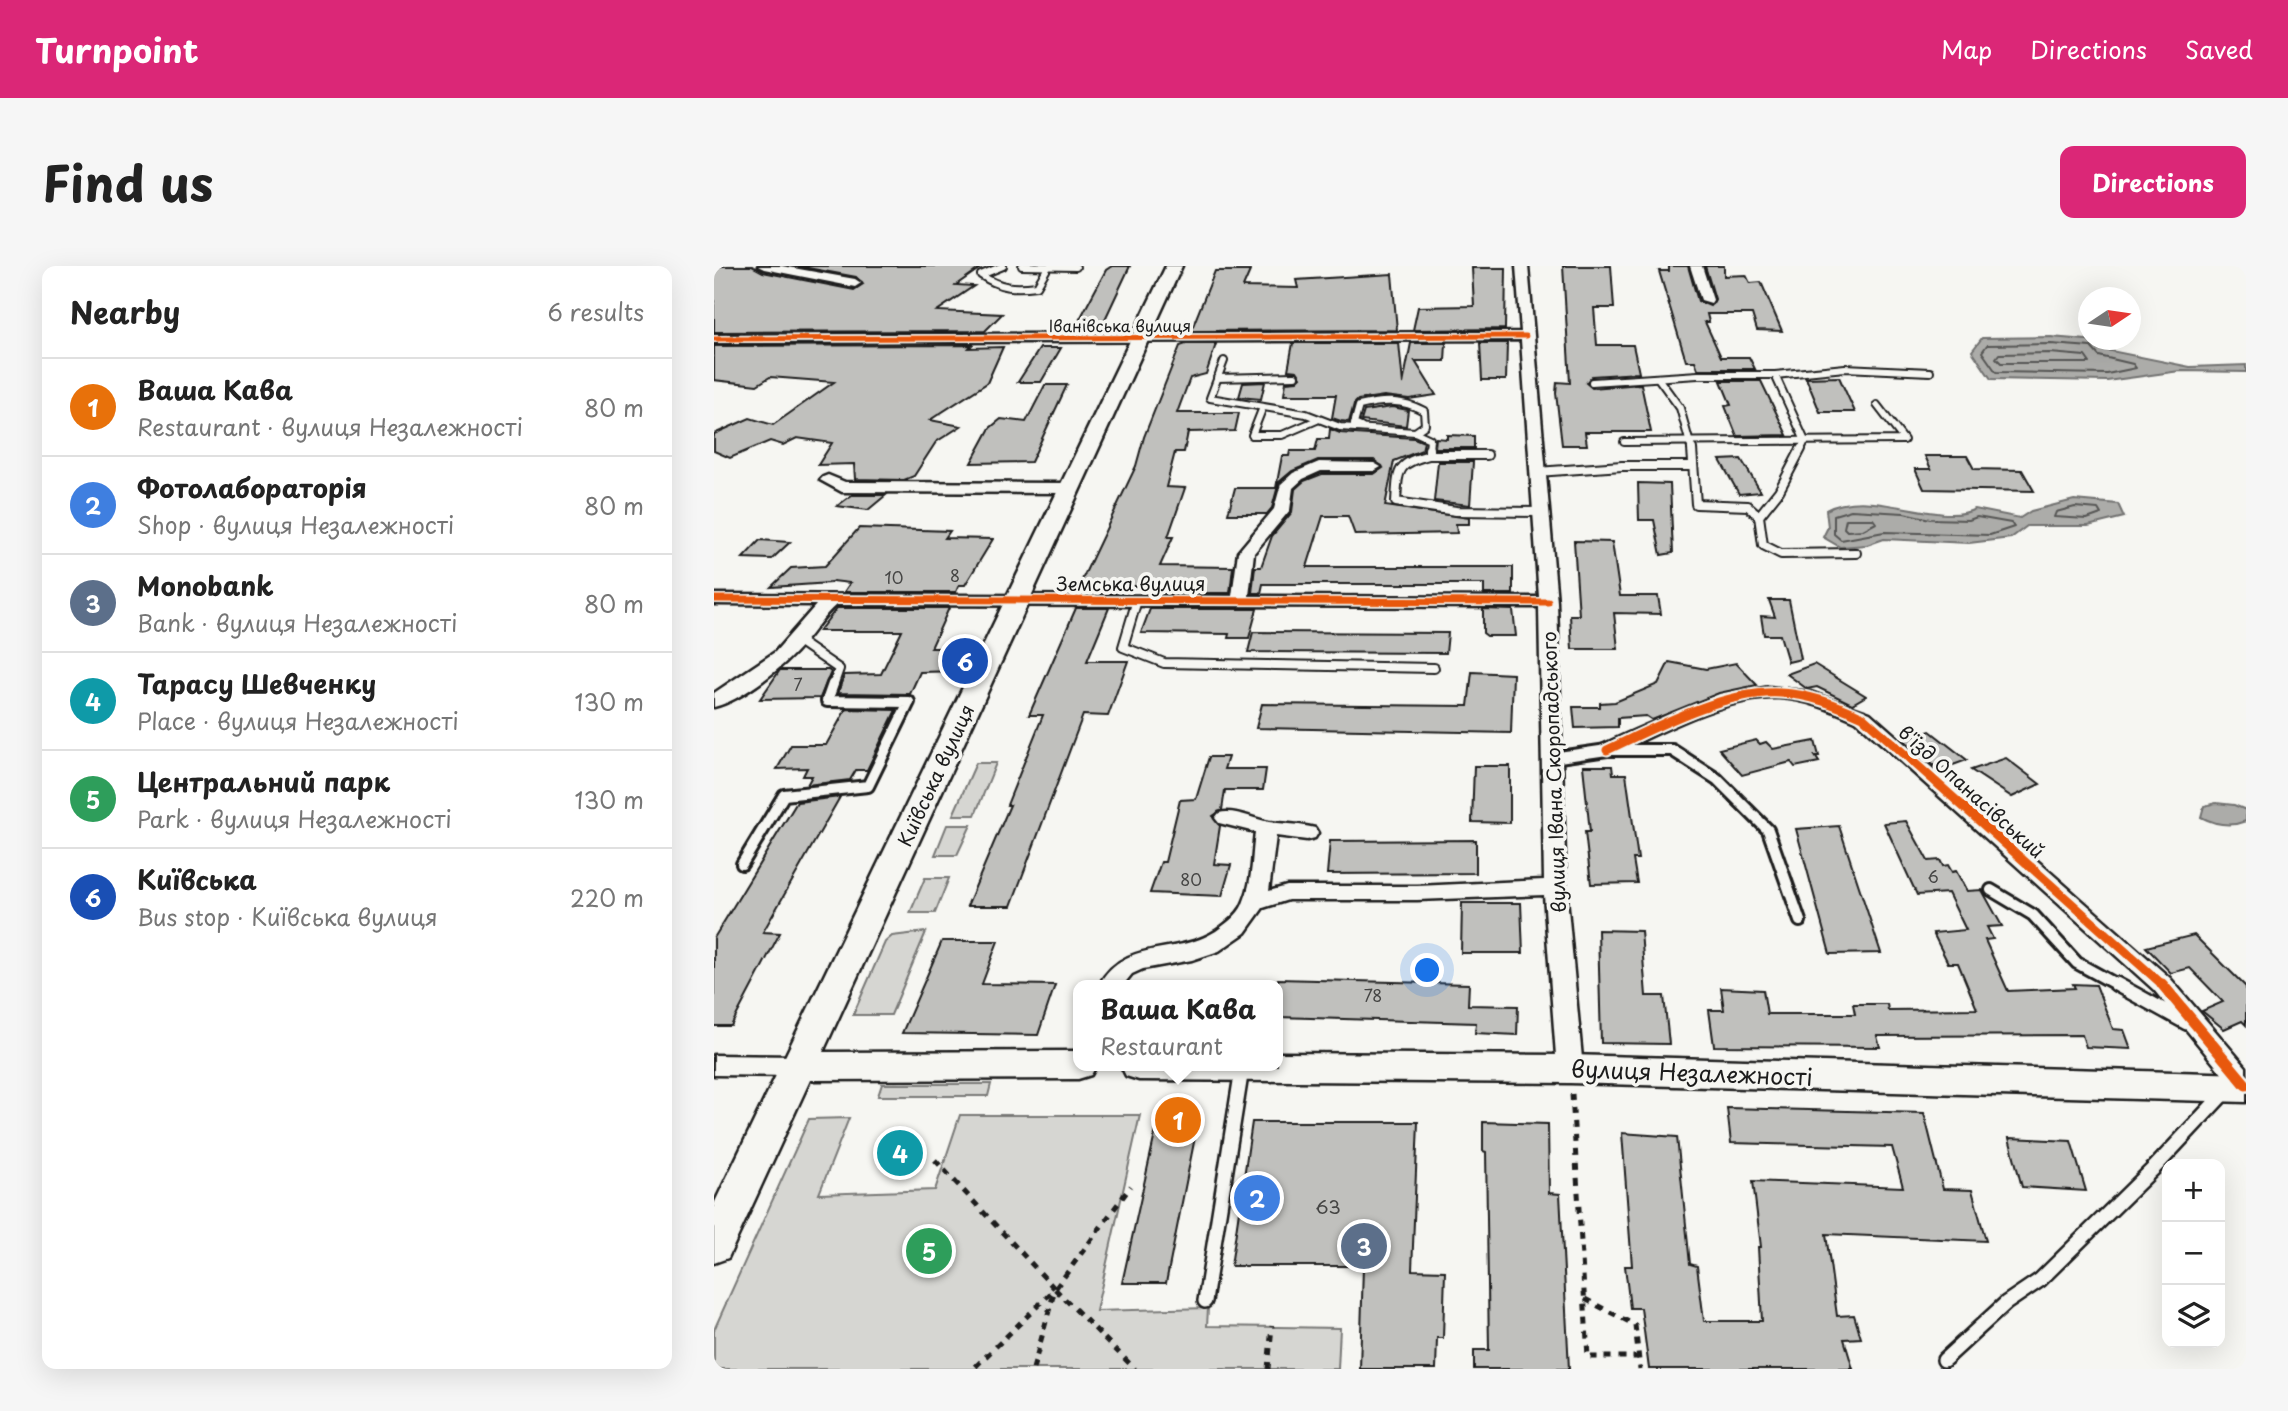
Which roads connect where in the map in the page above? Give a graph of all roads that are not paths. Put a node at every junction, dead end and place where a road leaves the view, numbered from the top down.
1 (764, 266) edge
2 (1003, 266) edge
3 (1022, 266) edge
4 (1174, 266) edge
5 (1522, 266) edge
6 (1696, 266) edge
7 (1048, 267) edge
8 (1076, 267) edge
9 (855, 283) dead end
10 (1707, 300) dead end
11 (1526, 336) junction
12 (714, 339) edge
13 (1139, 339) junction
14 (1224, 361) dead end
15 (1930, 372) dead end
16 (1775, 375) junction
17 (1295, 376) dead end
18 (1217, 378) junction
19 (1658, 378) junction
20 (1592, 382) dead end
21 (1877, 405) dead end
22 (1263, 407) junction
23 (1317, 420) junction
24 (1361, 427) junction
25 (1415, 432) junction
26 (1805, 441) junction
27 (1624, 442) dead end
28 (1691, 442) junction
29 (1429, 455) junction
30 (1487, 455) dead end
31 (1692, 466) junction
32 (1374, 467) dead end
33 (1537, 472) junction
34 (828, 480) dead end
35 (1069, 488) junction
36 (1540, 512) junction
37 (1759, 516) junction
38 (1856, 553) dead end
39 (714, 599) edge
40 (832, 599) junction
41 (1016, 600) junction
42 (1138, 600) junction
43 (1240, 601) junction
44 (1548, 602) junction
45 (797, 640) junction
46 (1434, 668) dead end
47 (714, 701) edge
48 (1607, 750) junction
49 (1552, 758) junction
50 (1226, 818) dead end
51 (1266, 828) junction
52 (1307, 833) dead end
53 (742, 864) dead end
54 (1555, 887) junction
55 (1990, 890) dead end
56 (1255, 903) junction
57 (1800, 921) dead end
58 (1113, 980) edge
59 (2201, 1031) junction
60 (714, 1065) edge
61 (1073, 1065) edge
62 (799, 1066) junction
63 (1283, 1066) edge
64 (1570, 1069) junction
65 (1242, 1071) edge
66 (2240, 1087) edge
67 (714, 1246) edge
68 (1205, 1301) dead end
69 (1944, 1360) dead end

1 - 9 street
2 - 7 lane
3 - 7 lane
4 - 13 main road, Київська вулиця
5 - 11 street, вулиця Івана Скоропадського
6 - 10 street
7 - 8 lane
11 - 13 street, Іванівська вулиця
11 - 33 street, вулиця Івана Скоропадського
12 - 13 street, Іванівська вулиця
13 - 35 main road, Київська вулиця
14 - 18 lane
15 - 16 lane
16 - 19 lane
16 - 26 lane
17 - 18 lane
18 - 22 lane
19 - 20 lane
19 - 28 lane
21 - 26 lane
22 - 23 lane
22 - 23 lane
23 - 24 lane
24 - 25 lane
24 - 25 lane
25 - 29 lane
26 - 28 lane
26 - 37 lane
27 - 28 lane
28 - 31 lane
29 - 30 lane
29 - 36 lane
31 - 33 lane
31 - 37 lane
32 - 43 street
33 - 36 street, вулиця Івана Скоропадського
34 - 35 street
35 - 41 main road, Київська вулиця
36 - 44 street, вулиця Івана Скоропадського
37 - 38 lane
39 - 40 street, Земська вулиця
40 - 41 street, Земська вулиця
40 - 45 street
41 - 42 street, Земська вулиця
41 - 62 main road, Київська вулиця
42 - 43 street, Земська вулиця
42 - 46 lane
43 - 44 street, Земська вулиця
44 - 49 street, вулиця Івана Скоропадського
45 - 47 street
45 - 53 lane
48 - 49 lane
48 - 57 lane
48 - 59 street, в'їзд Опанасівський
49 - 54 street, вулиця Івана Скоропадського
50 - 51 street
51 - 52 street
51 - 56 street
54 - 56 street
54 - 64 street, вулиця Івана Скоропадського
55 - 59 lane
56 - 58 street
59 - 66 street, в'їзд Опанасівський
60 - 62 street
61 - 62 main road
62 - 67 main road, Київська вулиця
63 - 64 main road, вулиця Незалежності
64 - 66 main road, вулиця Незалежності
65 - 68 lane
66 - 69 lane

